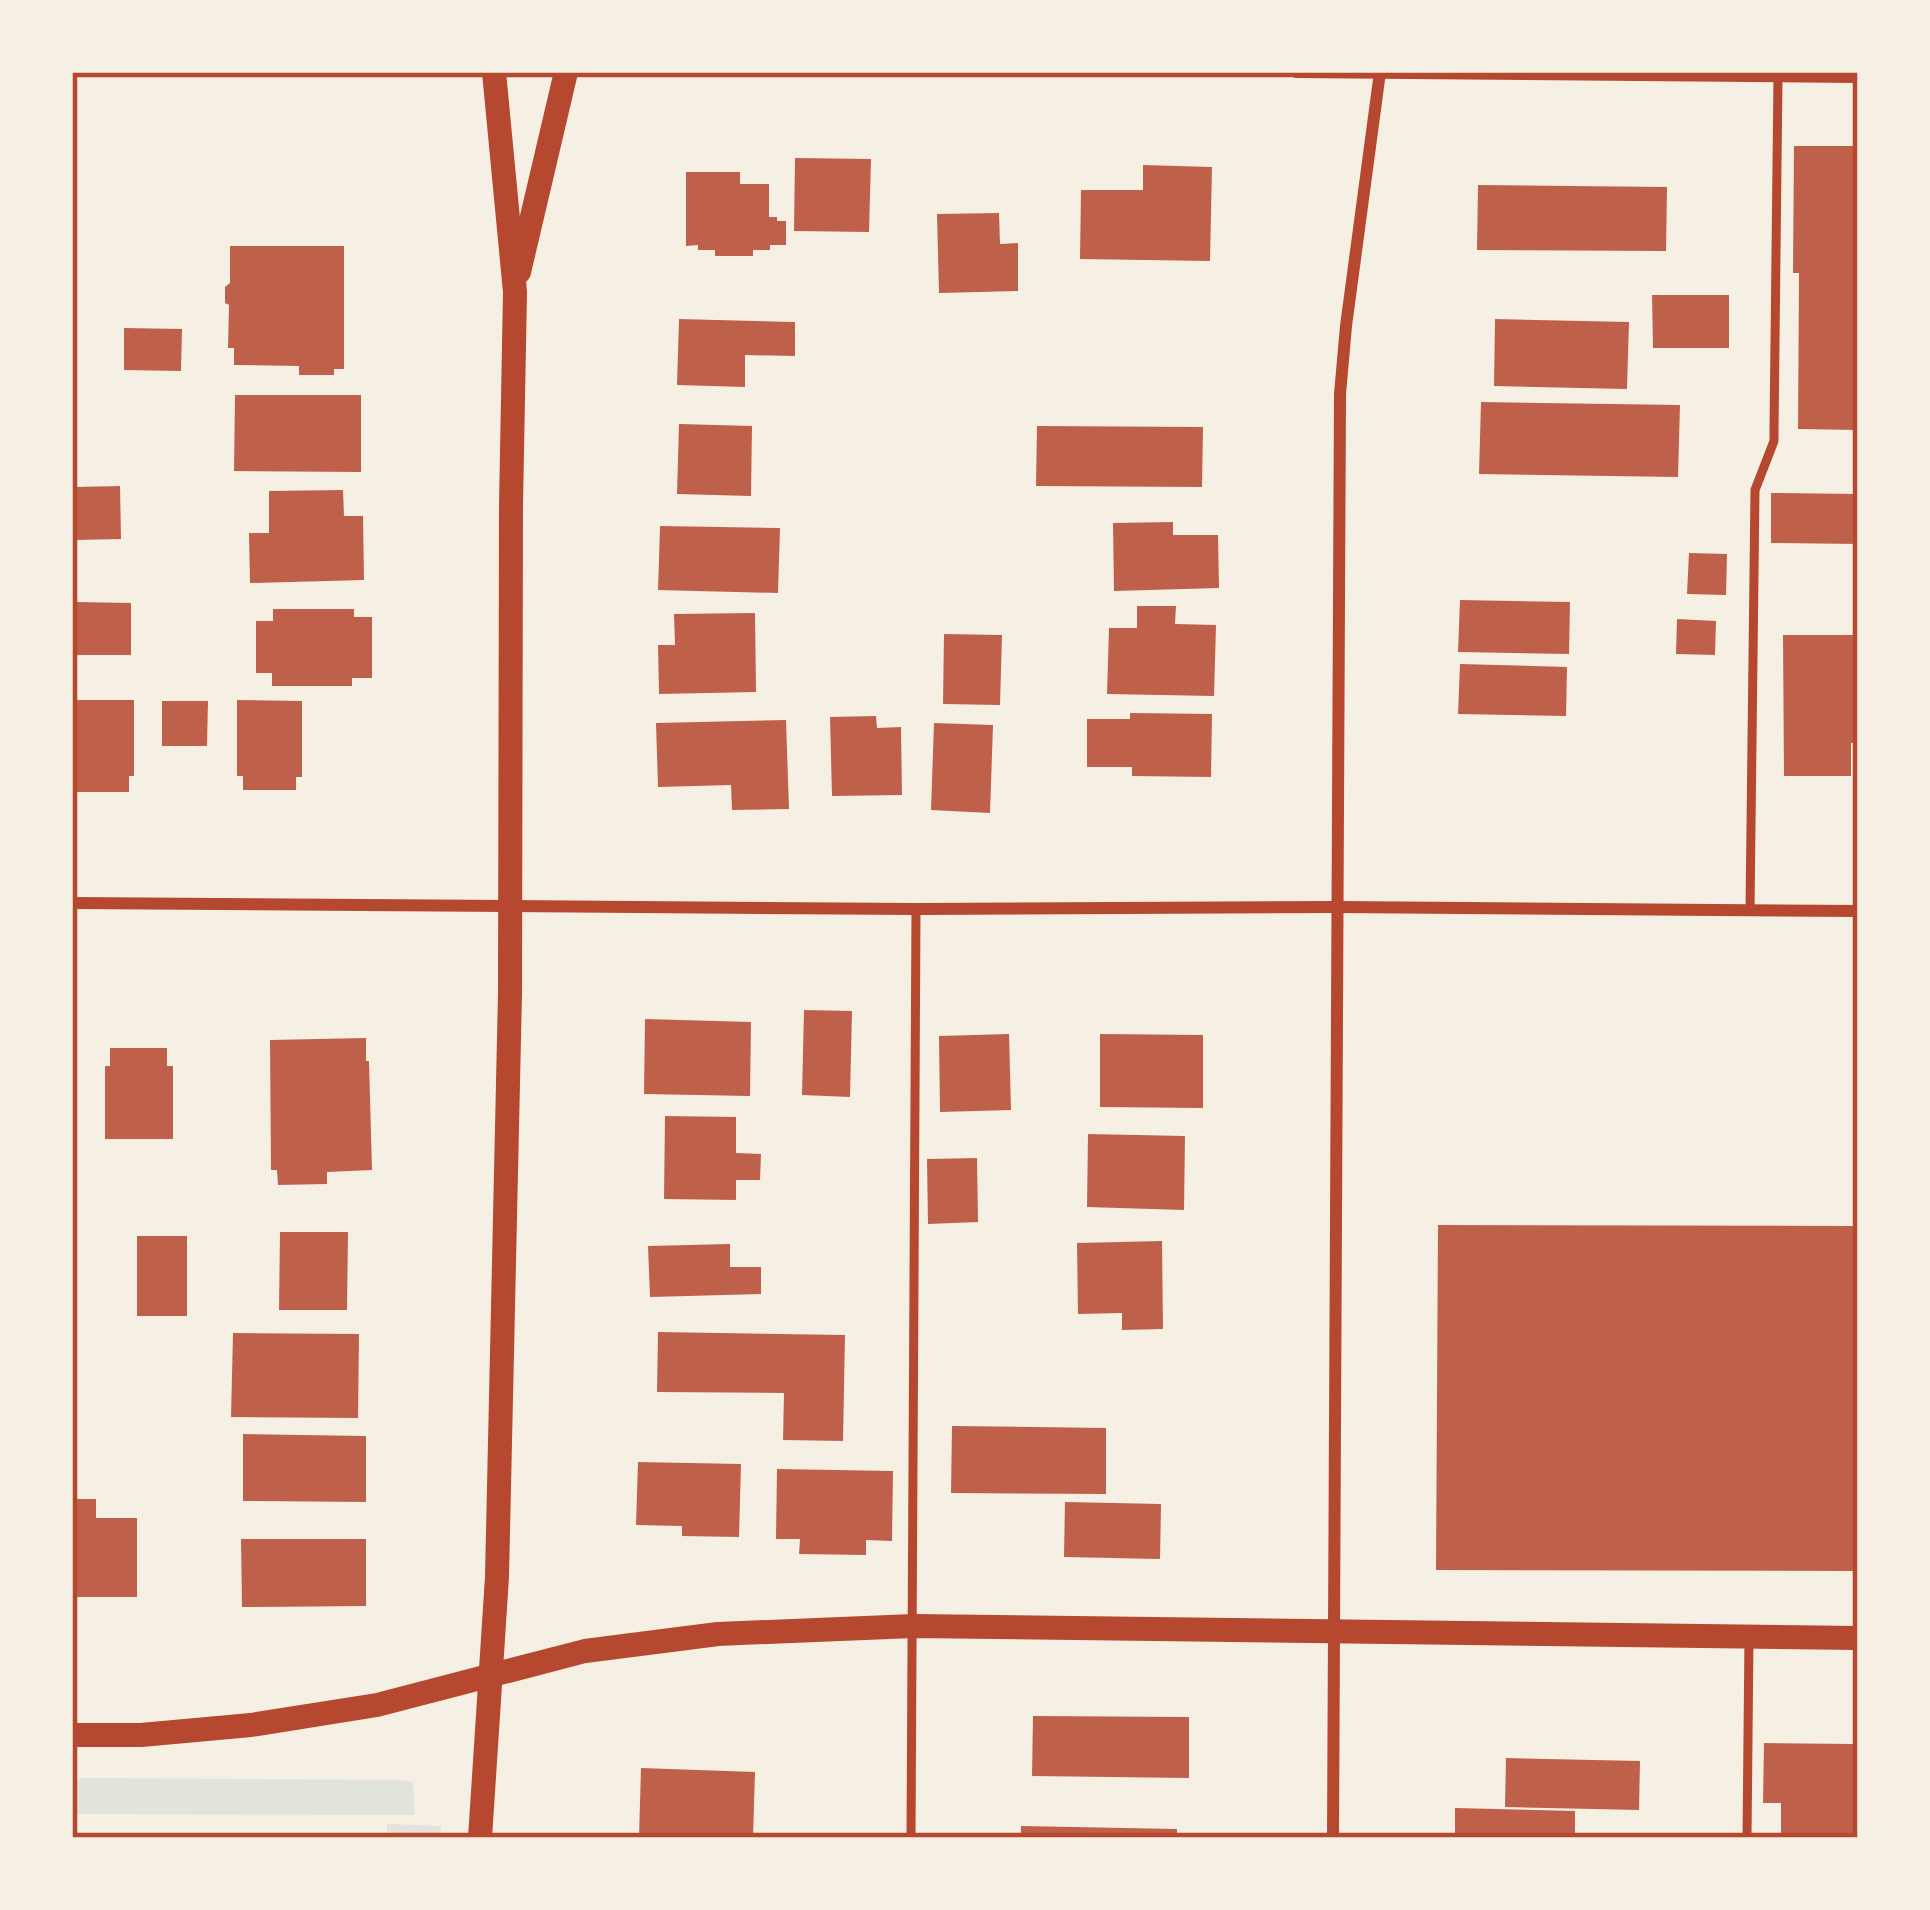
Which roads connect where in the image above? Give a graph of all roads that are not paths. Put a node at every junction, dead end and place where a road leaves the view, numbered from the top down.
1 (494, 72) edge
2 (566, 72) edge
3 (1295, 72) edge
4 (1380, 72) edge
5 (1740, 74) edge
6 (1778, 76) junction
7 (1858, 77) edge
8 (515, 292) junction
9 (72, 903) edge
10 (510, 905) junction
11 (1338, 907) junction
12 (916, 909) junction
13 (1750, 910) junction
14 (1858, 910) edge
15 (913, 1626) junction
16 (1334, 1632) junction
17 (1749, 1637) junction
18 (1858, 1638) edge
19 (491, 1676) junction
20 (72, 1735) edge
21 (480, 1838) edge
22 (911, 1838) edge
23 (1333, 1838) edge
24 (1747, 1838) edge

1 - 8 main road
2 - 8 main road
3 - 4 street
4 - 5 street
4 - 11 street
5 - 6 street
6 - 7 street
6 - 13 lane
8 - 10 main road
9 - 10 street
10 - 12 street
10 - 19 main road
11 - 12 street
11 - 13 street
11 - 16 street
12 - 15 lane
13 - 14 street
15 - 16 main road
15 - 19 main road
15 - 22 lane
16 - 17 main road
16 - 23 street
17 - 18 main road
17 - 24 lane
19 - 20 main road
19 - 21 main road

